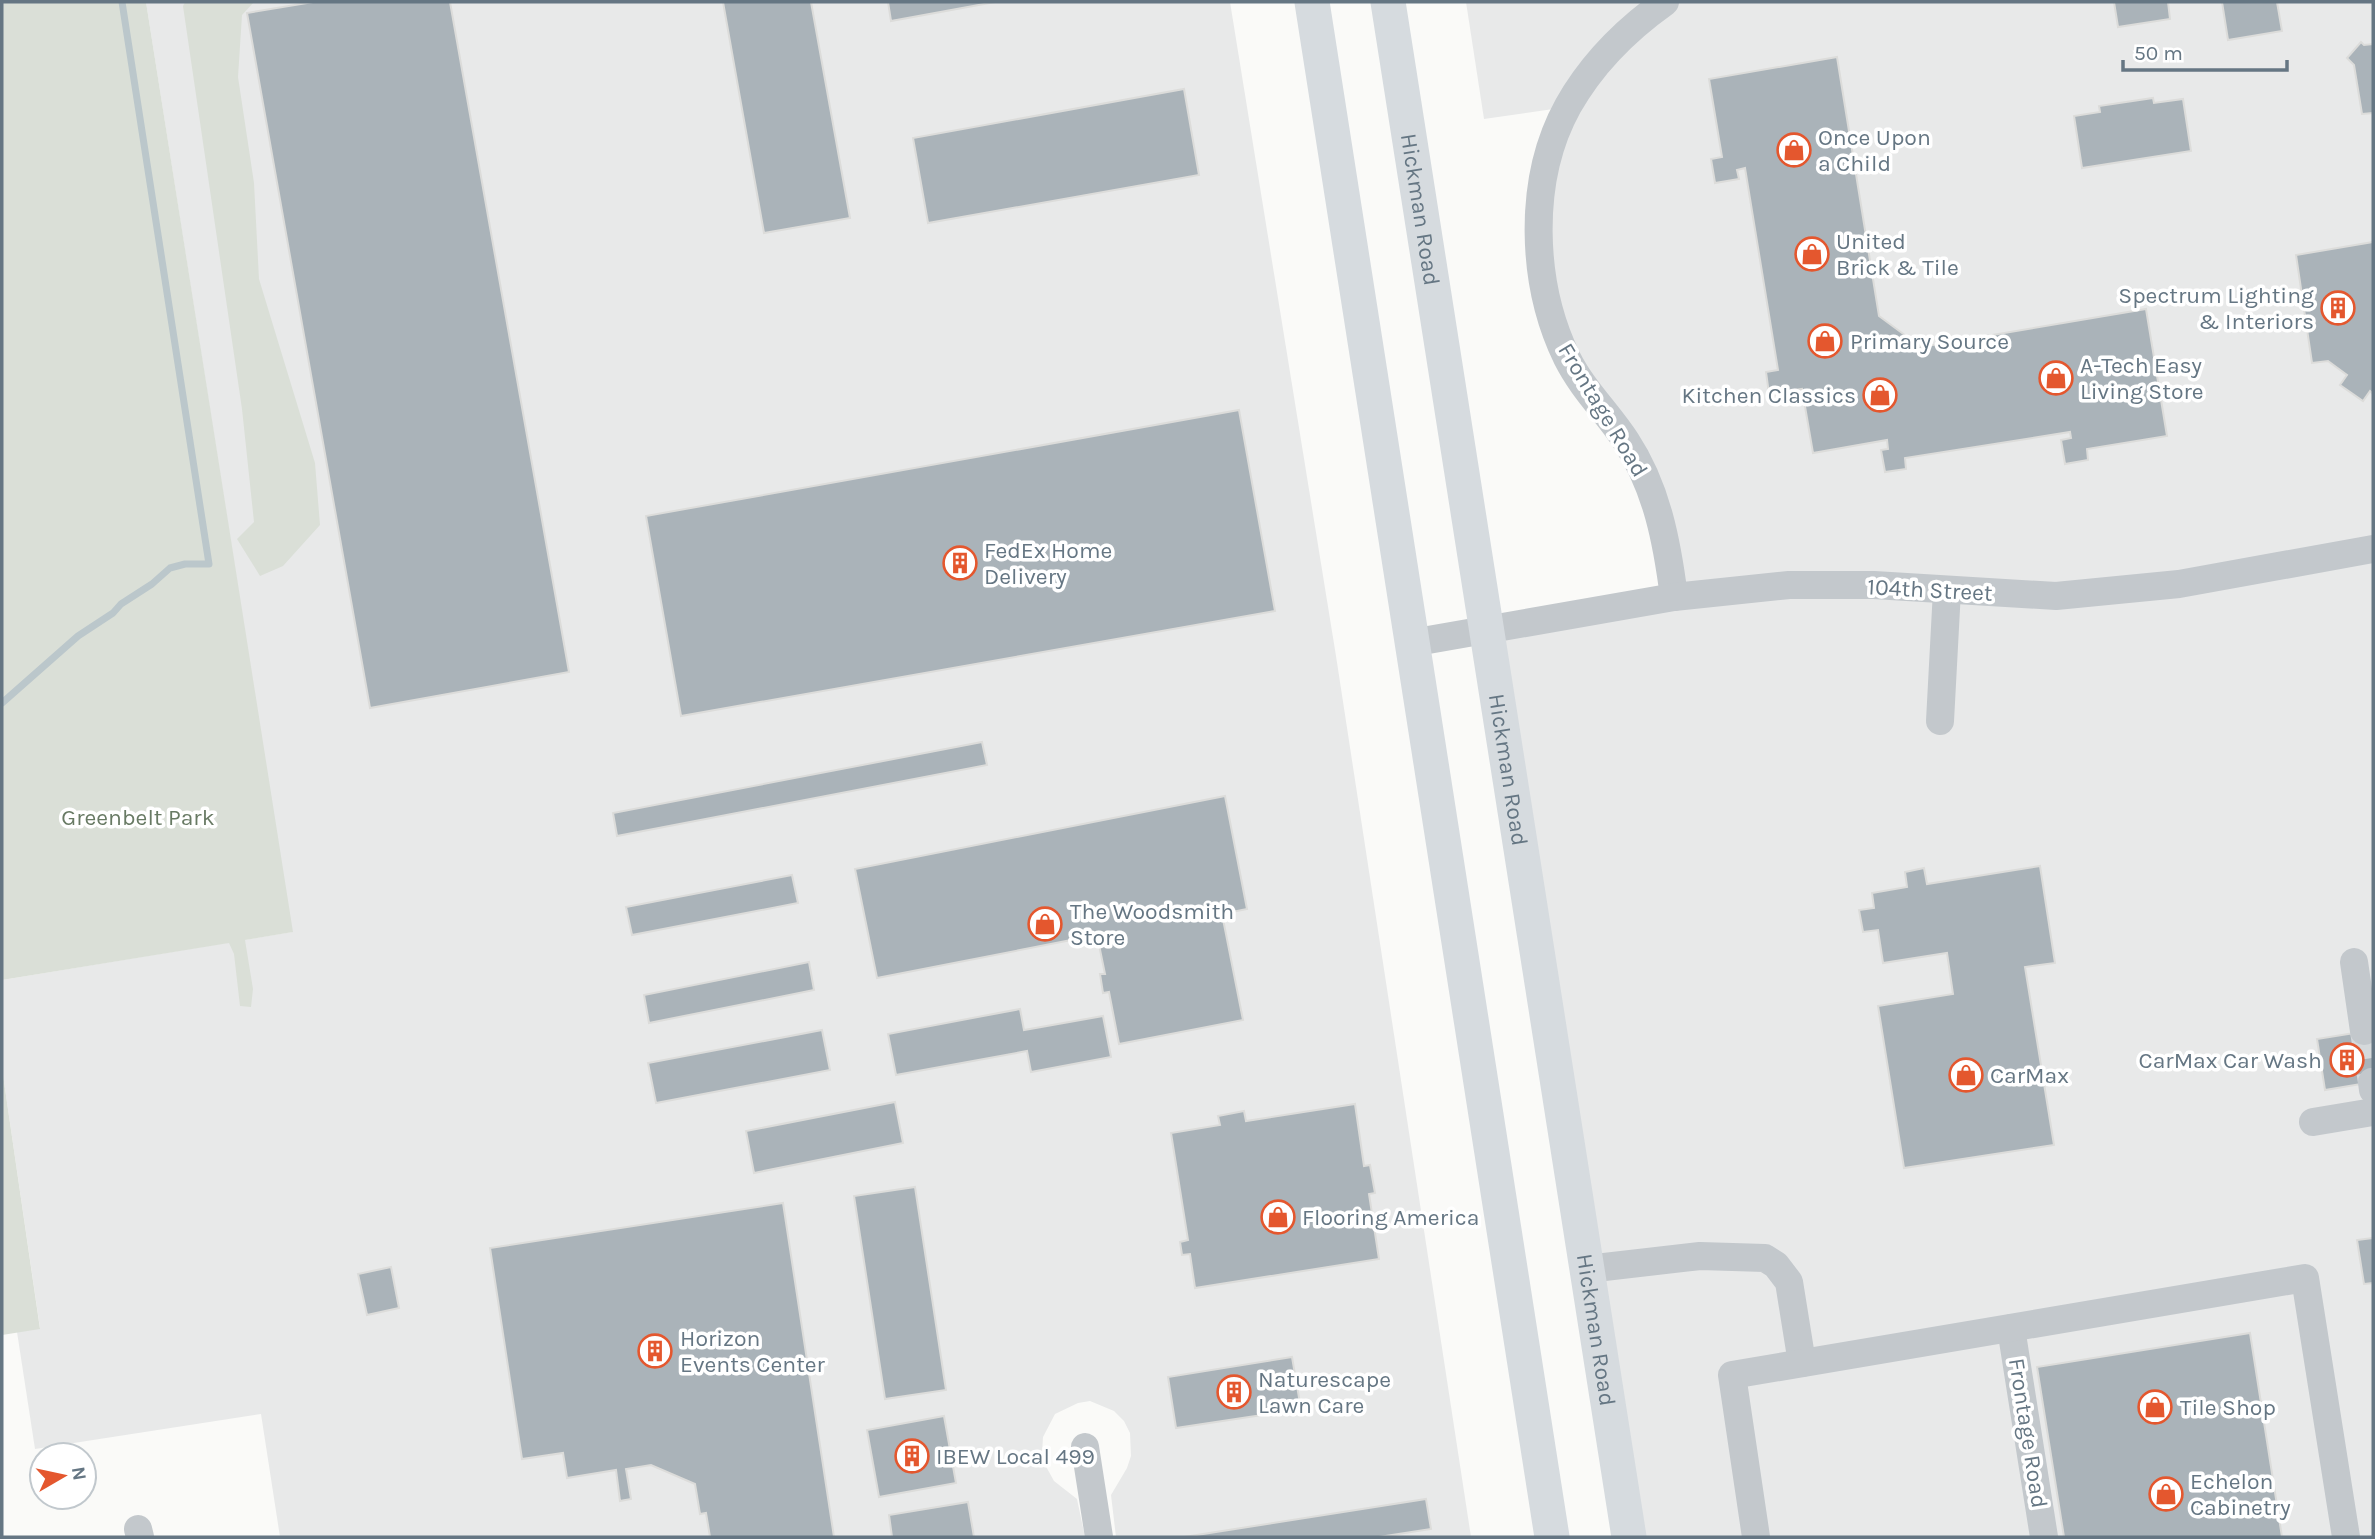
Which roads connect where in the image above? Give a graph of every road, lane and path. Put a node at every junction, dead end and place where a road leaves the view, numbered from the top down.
1 (1312, 2) edge
2 (1388, 2) edge
3 (1665, 2) edge
4 (2373, 549) edge
5 (1947, 590) junction
6 (1674, 597) junction
7 (1486, 631) junction
8 (1411, 643) junction
9 (1940, 721) dead end
10 (2354, 962) dead end
11 (2364, 1031) tunnel mouth
12 (2373, 1112) edge
13 (2314, 1122) dead end
14 (1587, 1269) junction
15 (2011, 1328) junction
16 (1802, 1363) junction
17 (1085, 1447) dead end
18 (1099, 1537) edge
19 (1552, 1537) edge
20 (1629, 1537) edge
21 (1756, 1537) edge
22 (2044, 1537) edge
23 (2346, 1537) edge

1 - 8 main road
2 - 7 main road, Hickman Road
3 - 6 street, Frontage Road
4 - 5 street, 104th Street
5 - 6 street, 104th Street
5 - 9 street
6 - 7 street, 104th Street
7 - 8 street, 104th Street
7 - 14 main road, Hickman Road
8 - 19 main road
10 - 11 street
12 - 13 street
14 - 16 street
14 - 20 main road, Hickman Road
15 - 16 street
15 - 22 street, Frontage Road
15 - 23 street
16 - 21 street
17 - 18 street

